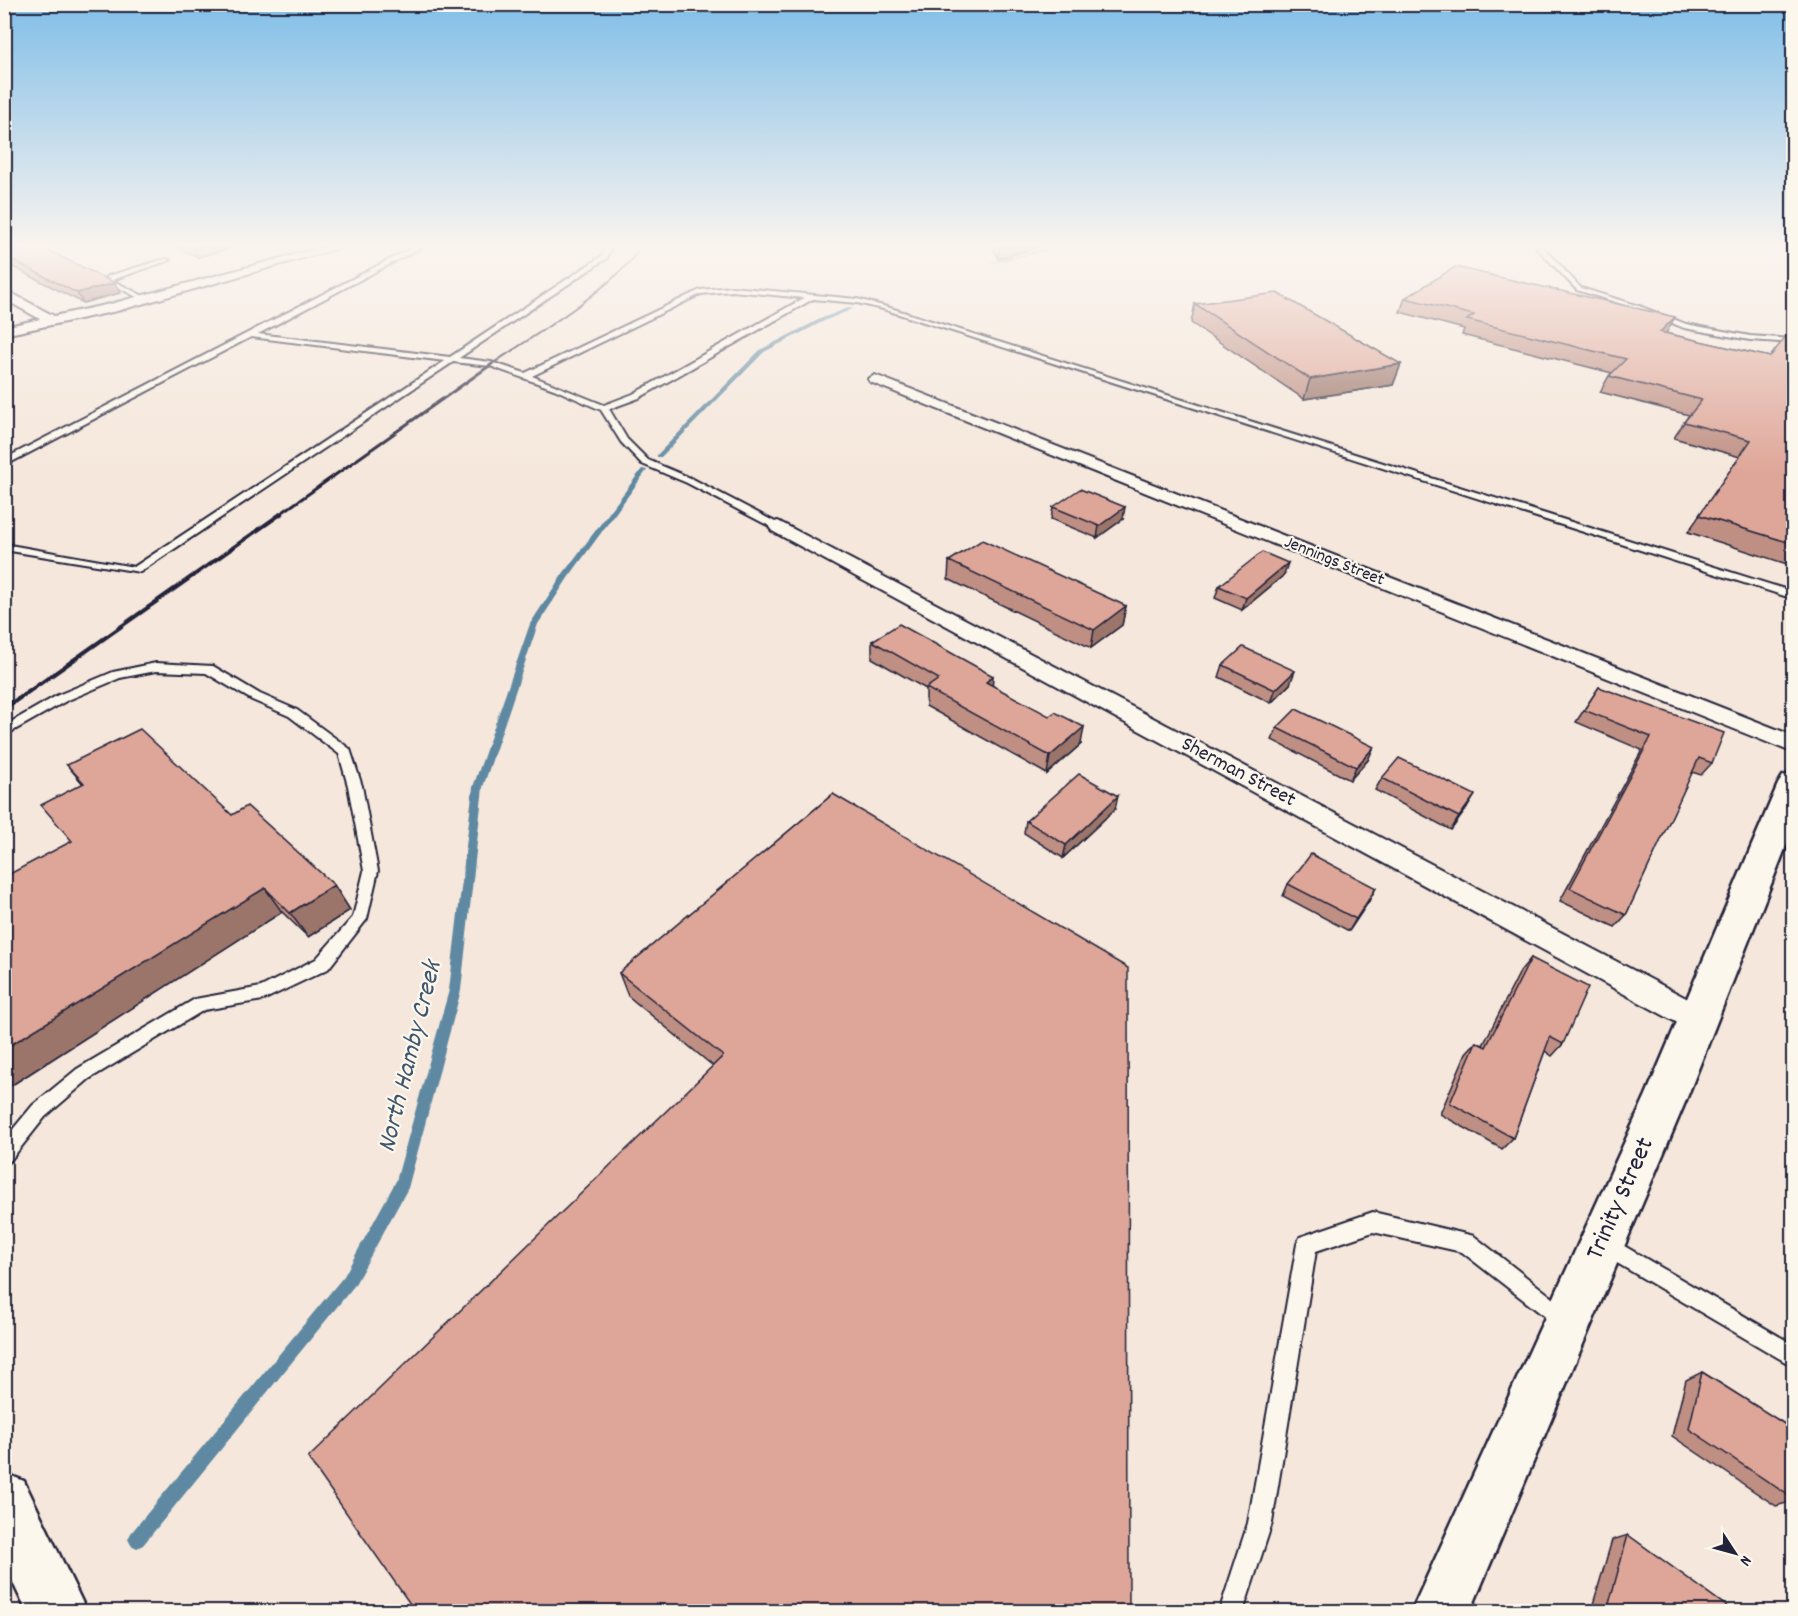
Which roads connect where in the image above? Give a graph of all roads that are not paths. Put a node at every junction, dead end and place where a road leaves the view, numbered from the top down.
1 (52, 322) edge
2 (275, 322) edge
3 (507, 322) edge
4 (637, 322) edge
5 (766, 322) edge
6 (932, 322) edge
7 (1679, 322) edge
8 (4, 331) edge
9 (249, 336) junction
10 (1794, 340) edge
11 (453, 358) junction
12 (525, 376) junction
13 (875, 379) dead end
14 (604, 408) junction
15 (4, 463) edge
16 (778, 527) joint
17 (4, 547) edge
18 (1794, 596) edge
19 (4, 732) edge
20 (1794, 745) edge
21 (1794, 784) edge
22 (1698, 1019) junction
23 (4, 1155) edge
24 (1602, 1243) junction
25 (1568, 1322) junction
26 (1794, 1357) edge
27 (4, 1501) edge
28 (58, 1611) edge
29 (1231, 1611) edge
30 (1440, 1611) edge

1 - 8 street
2 - 9 lane
3 - 11 lane
4 - 12 lane
5 - 14 lane
6 - 18 lane
7 - 10 lane
9 - 11 lane
9 - 15 lane
11 - 12 lane
11 - 17 lane
12 - 14 lane
13 - 20 street, Jennings Street
14 - 16 lane
16 - 22 street, Sherman Street
19 - 23 lane
21 - 22 street, Trinity Street
22 - 24 street, Trinity Street
24 - 25 street, Trinity Street
24 - 26 lane
25 - 29 lane
25 - 30 street, Trinity Street
27 - 28 street

